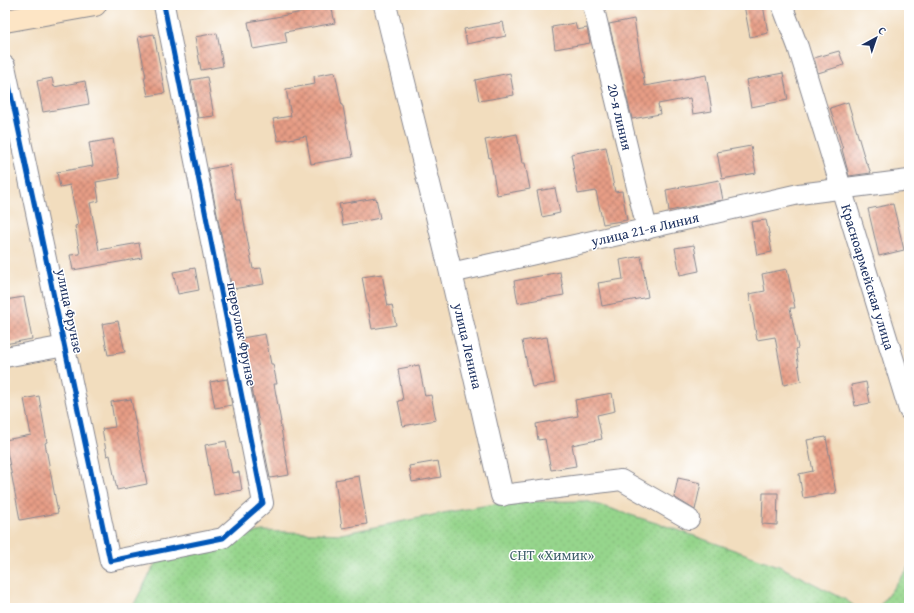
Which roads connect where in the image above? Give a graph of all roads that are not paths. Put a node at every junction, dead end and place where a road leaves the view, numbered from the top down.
1 (95, 5) edge
2 (164, 5) edge
3 (385, 5) edge
4 (593, 5) edge
5 (782, 5) edge
6 (5, 21) edge
7 (5, 66) edge
8 (909, 180) edge
9 (841, 190) junction
10 (647, 229) junction
11 (450, 273) junction
12 (65, 346) junction
13 (5, 357) edge
14 (909, 410) edge
15 (502, 495) joint
16 (689, 519) dead end
17 (110, 561) joint

1 - 6 main road
2 - 17 street, переулок Фрунзе
3 - 11 street, улица Ленина
4 - 10 street, 20-я линия
5 - 9 street, Красноармейская улица
7 - 12 street, улица Фрунзе
8 - 9 street, Красноармейская улица
9 - 10 street, улица 21-я Линия
9 - 14 street, Красноармейская улица
10 - 11 street, улица 21-я Линия
11 - 15 street, улица Ленина
12 - 13 street
12 - 17 street, улица Фрунзе
15 - 16 street, улица Ленина

